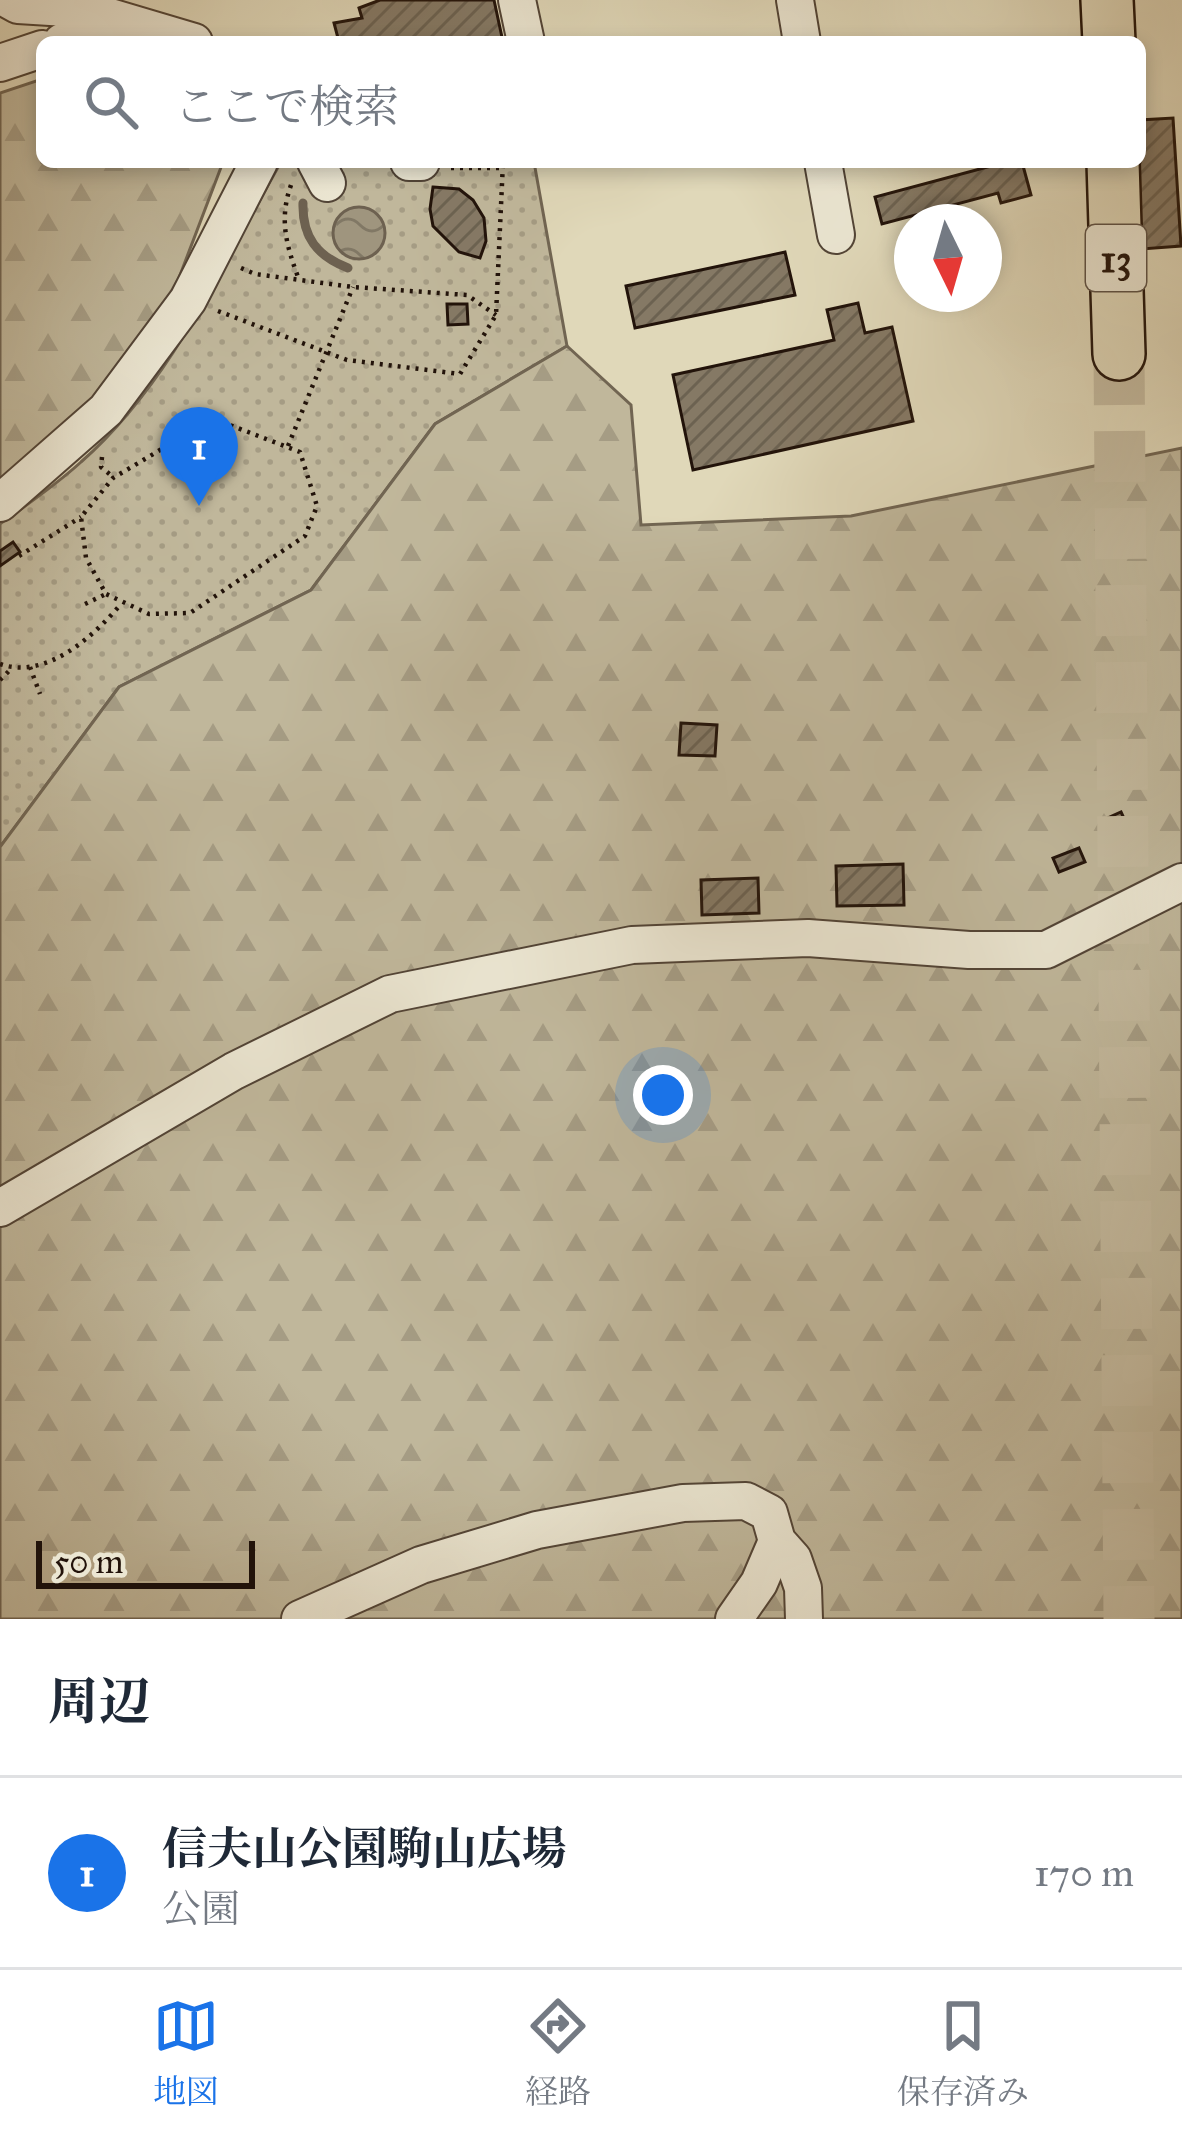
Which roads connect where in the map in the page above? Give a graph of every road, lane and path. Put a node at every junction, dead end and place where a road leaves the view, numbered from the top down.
1 (9, 0) edge
2 (517, 0) edge
3 (795, 0) edge
4 (1107, 0) edge
5 (174, 36) edge
6 (525, 36) edge
7 (801, 36) edge
8 (1108, 36) edge
9 (36, 51) edge
10 (0, 63) edge
11 (257, 168) edge
12 (502, 168) edge
13 (825, 168) edge
14 (1113, 168) edge
15 (314, 173) edge
16 (836, 235) dead end
17 (255, 274) dead end
18 (298, 277) junction
19 (353, 287) junction
20 (188, 300) junction
21 (496, 315) junction
22 (328, 353) junction
23 (1119, 354) tunnel mouth
24 (288, 446) junction
25 (0, 503) edge
26 (80, 517) junction
27 (19, 556) dead end
28 (106, 594) junction
29 (85, 604) dead end
30 (121, 604) junction
31 (0, 664) edge
32 (12, 668) junction
33 (30, 668) junction
34 (0, 680) edge
35 (40, 694) dead end
36 (1182, 881) edge
37 (0, 1208) edge
38 (777, 1541) junction
39 (300, 1619) edge
40 (734, 1619) edge
41 (804, 1619) edge

1 - 5 street
2 - 6 street
3 - 7 street
4 - 8 highway
9 - 10 street
11 - 20 street
12 - 21 path
13 - 16 street
14 - 23 highway, 13
15 - 18 path
17 - 18 path
18 - 19 path
19 - 21 path
19 - 22 path
20 - 22 path
20 - 25 street
21 - 22 path
22 - 24 path
24 - 26 path
24 - 30 path
26 - 27 path
26 - 28 path
28 - 29 path
28 - 30 path
30 - 33 path
31 - 32 path
32 - 33 path
32 - 34 path
33 - 35 path
36 - 37 street
38 - 39 street
38 - 40 street
38 - 41 street

